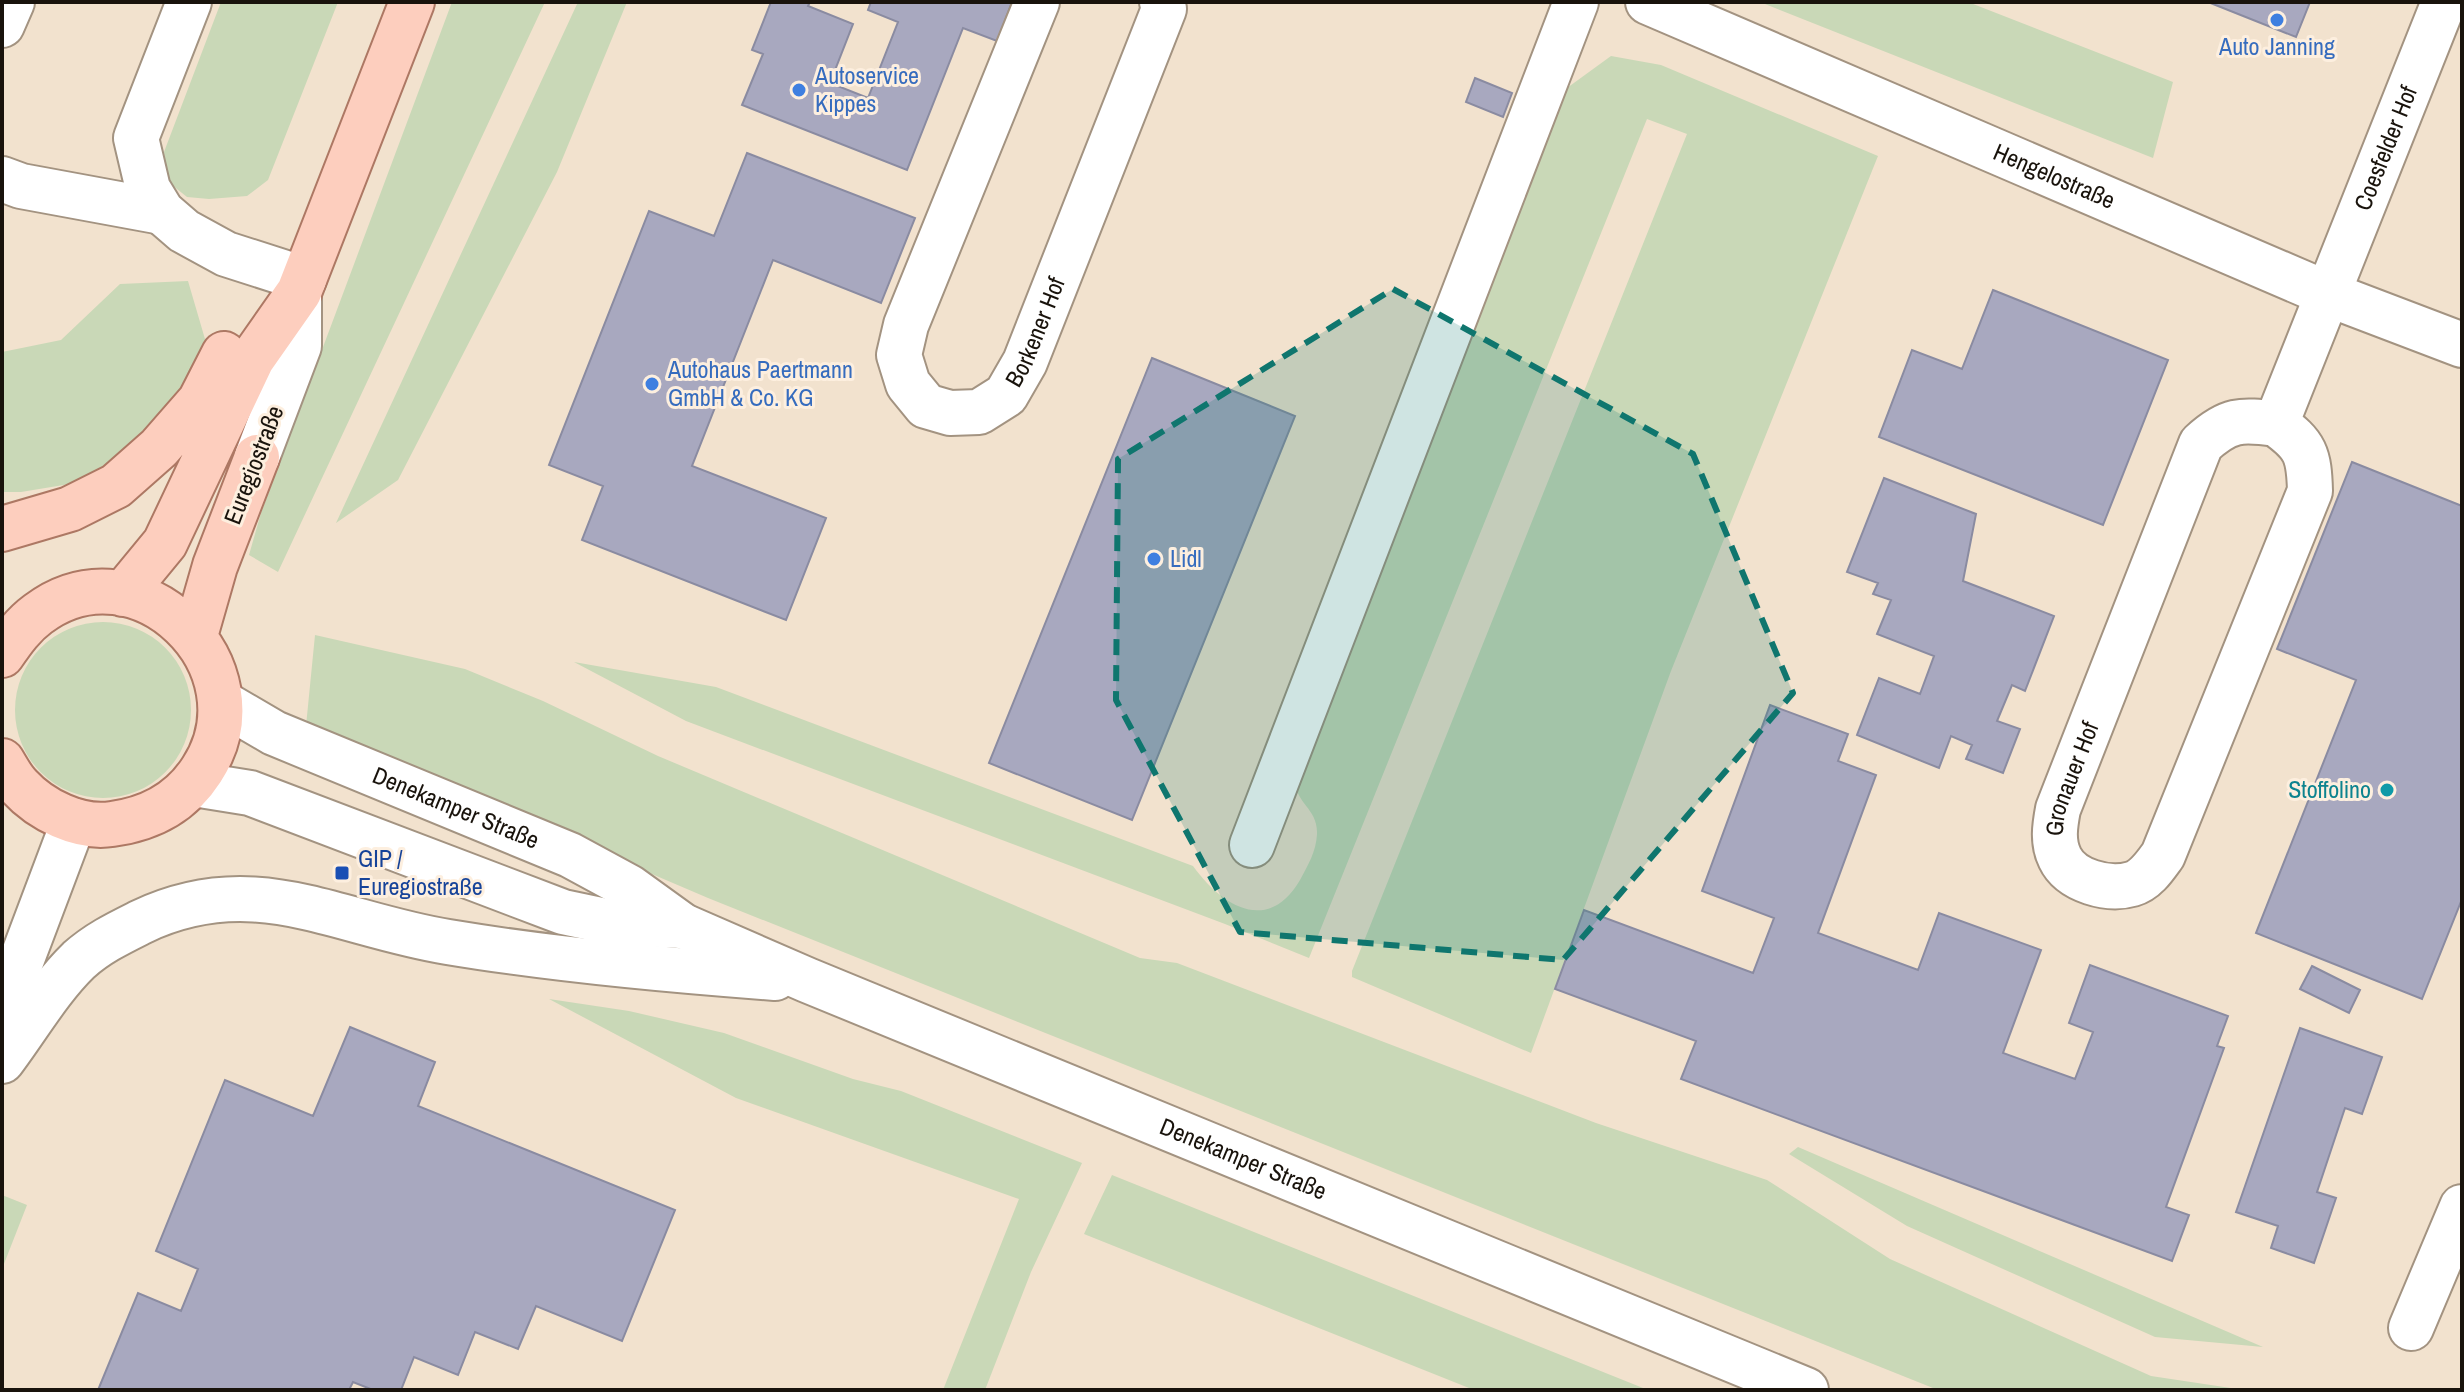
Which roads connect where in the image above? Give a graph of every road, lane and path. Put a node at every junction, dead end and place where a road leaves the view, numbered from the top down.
1 (12, 2) edge
2 (189, 2) edge
3 (412, 2) edge
4 (1037, 2) edge
5 (1162, 2) edge
6 (1576, 2) edge
7 (1648, 2) edge
8 (2444, 2) edge
9 (2, 25) edge
10 (2, 179) edge
11 (162, 212) junction
12 (301, 285) junction
13 (2328, 294) junction
14 (2462, 345) edge
15 (2276, 424) junction
16 (257, 457) joint
17 (2, 529) edge
18 (123, 594) junction
19 (195, 636) junction
20 (2, 655) edge
21 (221, 702) junction
22 (2, 761) edge
23 (194, 784) junction
24 (74, 821) junction
25 (1252, 845) dead end
26 (683, 926) junction
27 (807, 980) junction
28 (2, 1012) edge
29 (2, 1061) edge
30 (2462, 1207) edge
31 (2411, 1328) dead end
32 (1806, 1390) edge

1 - 9 street
2 - 11 street
3 - 12 main road, Euregiostraße
4 - 5 street, Borkener Hof
6 - 25 street
7 - 13 street, Hengelostraße
8 - 13 street, Coesfelder Hof
10 - 11 street
11 - 12 street
12 - 16 street, Euregiostraße
12 - 17 main road
12 - 18 main road, Euregiostraße
13 - 14 street, Hengelostraße
13 - 15 street
15 - 15 street, Gronauer Hof
16 - 19 main road, Euregiostraße
18 - 19 main road
18 - 20 main road
19 - 21 main road
21 - 23 main road
21 - 26 street, Denekamper Straße
22 - 24 main road
23 - 24 main road
23 - 26 street, Denekamper Straße
24 - 28 street
26 - 27 street, Denekamper Straße
27 - 29 street
27 - 32 street, Denekamper Straße
30 - 31 street

